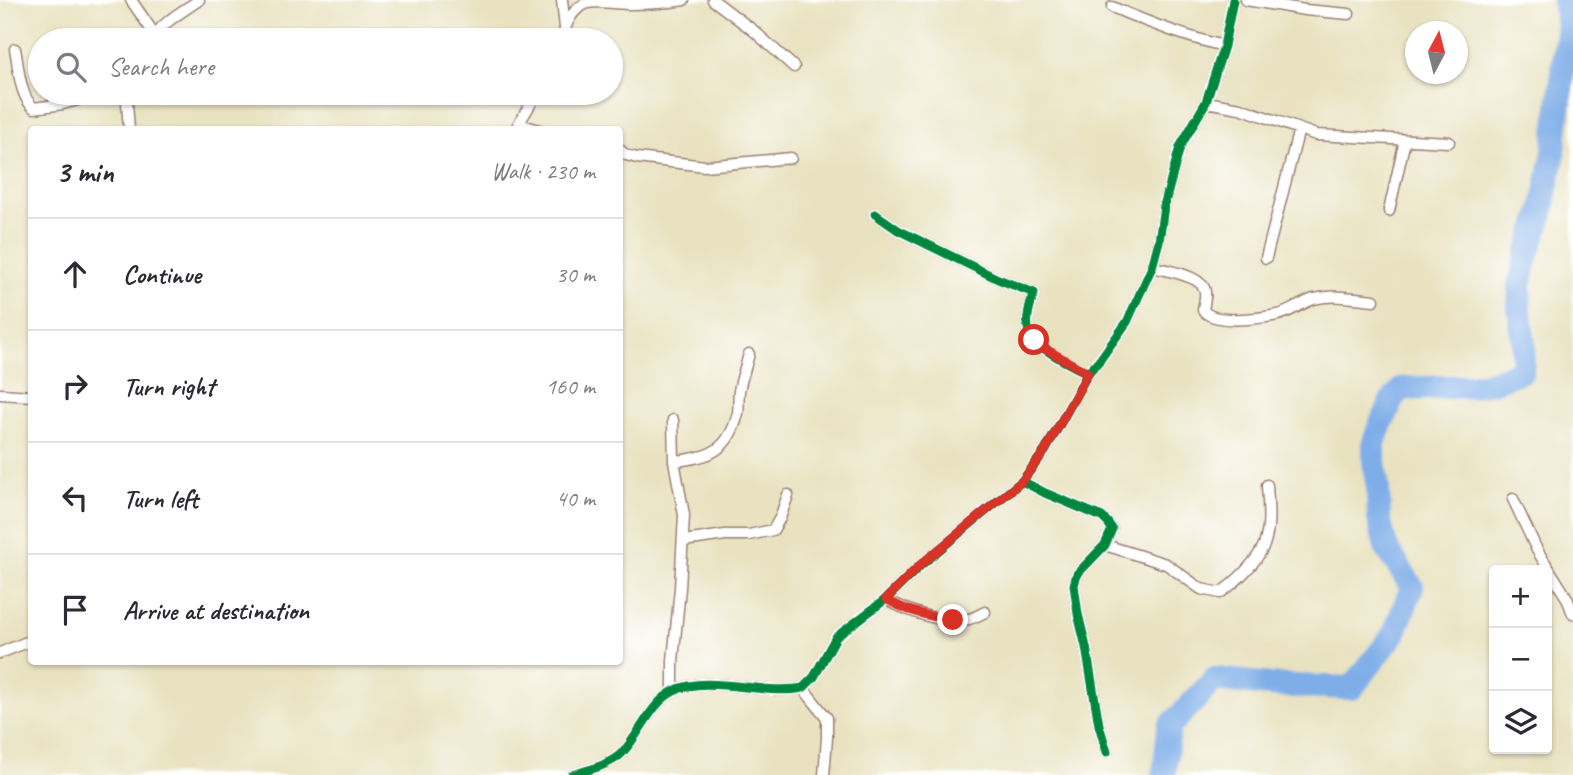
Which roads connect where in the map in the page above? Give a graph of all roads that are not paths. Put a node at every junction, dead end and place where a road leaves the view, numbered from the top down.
1 (131, 0) edge
2 (199, 0) edge
3 (562, 0) edge
4 (684, 0) edge
5 (713, 0) edge
6 (1233, 0) edge
7 (1246, 0) edge
8 (1112, 8) dead end
9 (1349, 14) dead end
10 (147, 28) edge
11 (162, 28) edge
12 (565, 28) joint
13 (1224, 46) junction
14 (15, 49) dead end
15 (794, 67) dead end
16 (1206, 102) junction
17 (28, 103) edge
18 (31, 105) edge
19 (53, 105) edge
20 (127, 105) edge
21 (530, 105) edge
22 (129, 126) edge
23 (518, 126) edge
24 (1299, 129) junction
25 (1405, 140) junction
26 (1449, 142) dead end
27 (623, 152) edge
28 (791, 158) dead end
29 (1389, 212) dead end
30 (875, 214) dead end
31 (1266, 258) dead end
32 (1152, 267) junction
33 (1374, 300) dead end
34 (749, 354) dead end
35 (1088, 373) junction
36 (0, 394) edge
37 (28, 396) edge
38 (673, 420) dead end
39 (674, 461) junction
40 (1022, 481) junction
41 (1267, 485) dead end
42 (788, 495) dead end
43 (1513, 499) dead end
44 (684, 541) junction
45 (1105, 545) junction
46 (886, 599) junction
47 (985, 612) dead end
48 (1573, 614) edge
49 (28, 642) edge
50 (0, 653) edge
51 (803, 688) junction
52 (673, 691) junction
53 (1107, 752) dead end
54 (572, 775) edge
55 (824, 775) edge

1 - 10 street
2 - 11 street
3 - 12 street
4 - 12 street
5 - 15 street
6 - 13 street
7 - 9 street
8 - 13 street
13 - 16 street
14 - 17 street
16 - 24 street
16 - 32 street
18 - 19 street
20 - 22 street
21 - 23 street
24 - 25 street
24 - 31 street
25 - 26 street
25 - 29 street
27 - 28 street
30 - 35 street
32 - 33 street
32 - 35 street
34 - 39 street
35 - 40 street
36 - 37 street
38 - 39 street
39 - 44 street
40 - 45 street
40 - 46 street
41 - 45 street
42 - 44 street
43 - 48 street
44 - 52 street
45 - 53 street
46 - 47 street
46 - 51 street
49 - 50 street
51 - 52 street
51 - 55 street
52 - 54 street

